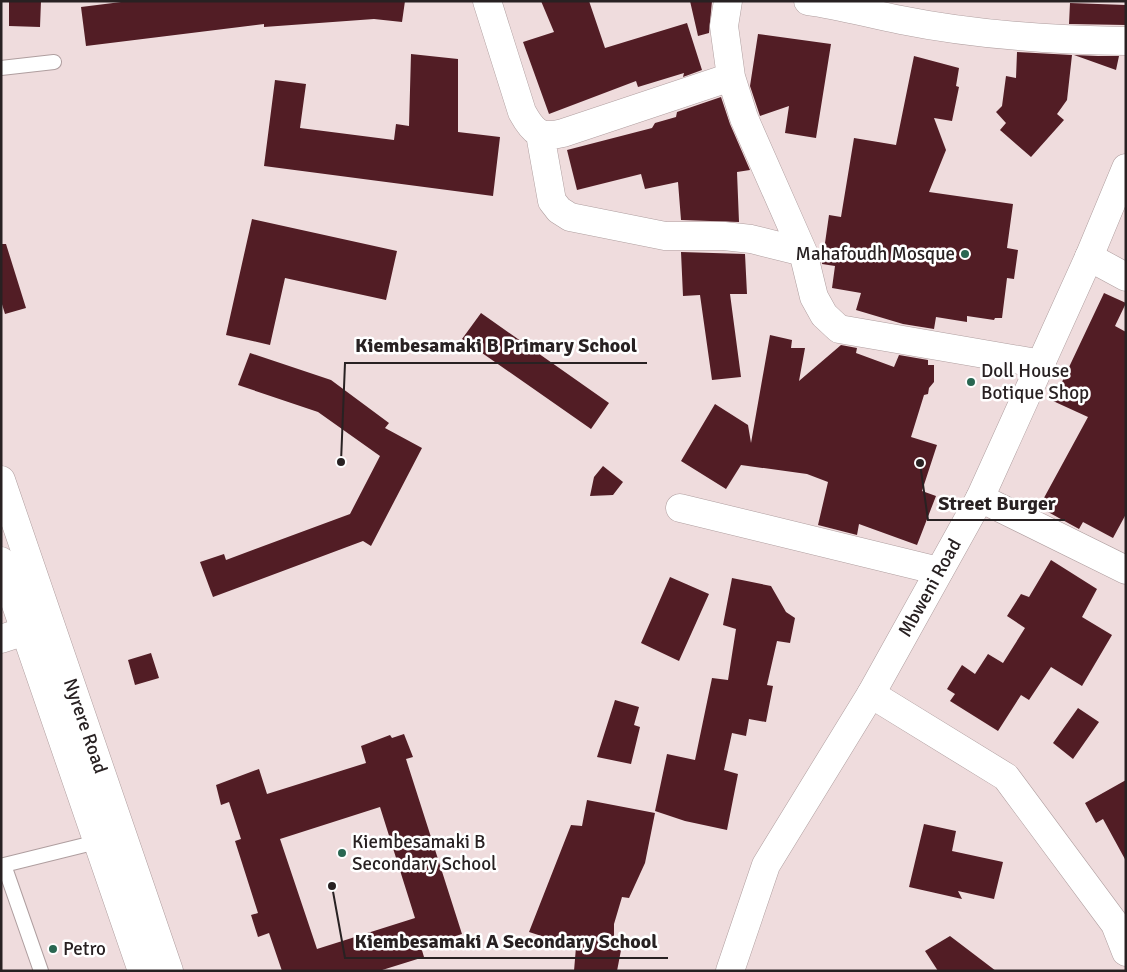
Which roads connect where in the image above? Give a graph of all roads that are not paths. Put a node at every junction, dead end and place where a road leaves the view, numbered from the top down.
1 (487, 1) edge
2 (728, 1) edge
3 (808, 1) edge
4 (1126, 41) edge
5 (54, 62) dead end
6 (1, 68) edge
7 (731, 77) junction
8 (540, 134) junction
9 (1126, 168) edge
10 (802, 252) junction
11 (1089, 258) junction
12 (1126, 277) edge
13 (1042, 364) junction
14 (1, 480) edge
15 (980, 498) junction
16 (680, 508) dead end
17 (6, 512) edge
18 (1, 561) edge
19 (1126, 570) edge
20 (939, 572) junction
21 (50, 623) junction
22 (11, 634) edge
23 (871, 694) junction
24 (97, 842) junction
25 (3, 865) edge
26 (1126, 952) edge
27 (41, 971) edge
28 (142, 971) edge
29 (169, 971) edge
30 (730, 971) edge

1 - 8 street
2 - 7 street
3 - 4 street
5 - 6 lane
7 - 8 street
7 - 10 street
8 - 10 street
9 - 11 street, Mbweni Road
10 - 13 street
11 - 12 street
11 - 13 street, Mbweni Road
13 - 15 street, Mbweni Road
14 - 17 street, Nyrere Road
15 - 19 street
15 - 20 street, Mbweni Road
16 - 20 street
17 - 21 street, Nyrere Road
18 - 22 street, Nyrere Road
20 - 23 street, Mbweni Road
21 - 22 street
21 - 29 street, Nyrere Road
22 - 24 street, Nyrere Road
23 - 26 street
23 - 30 street, Mbweni Road
24 - 25 lane
24 - 28 street, Nyrere Road
25 - 27 lane

